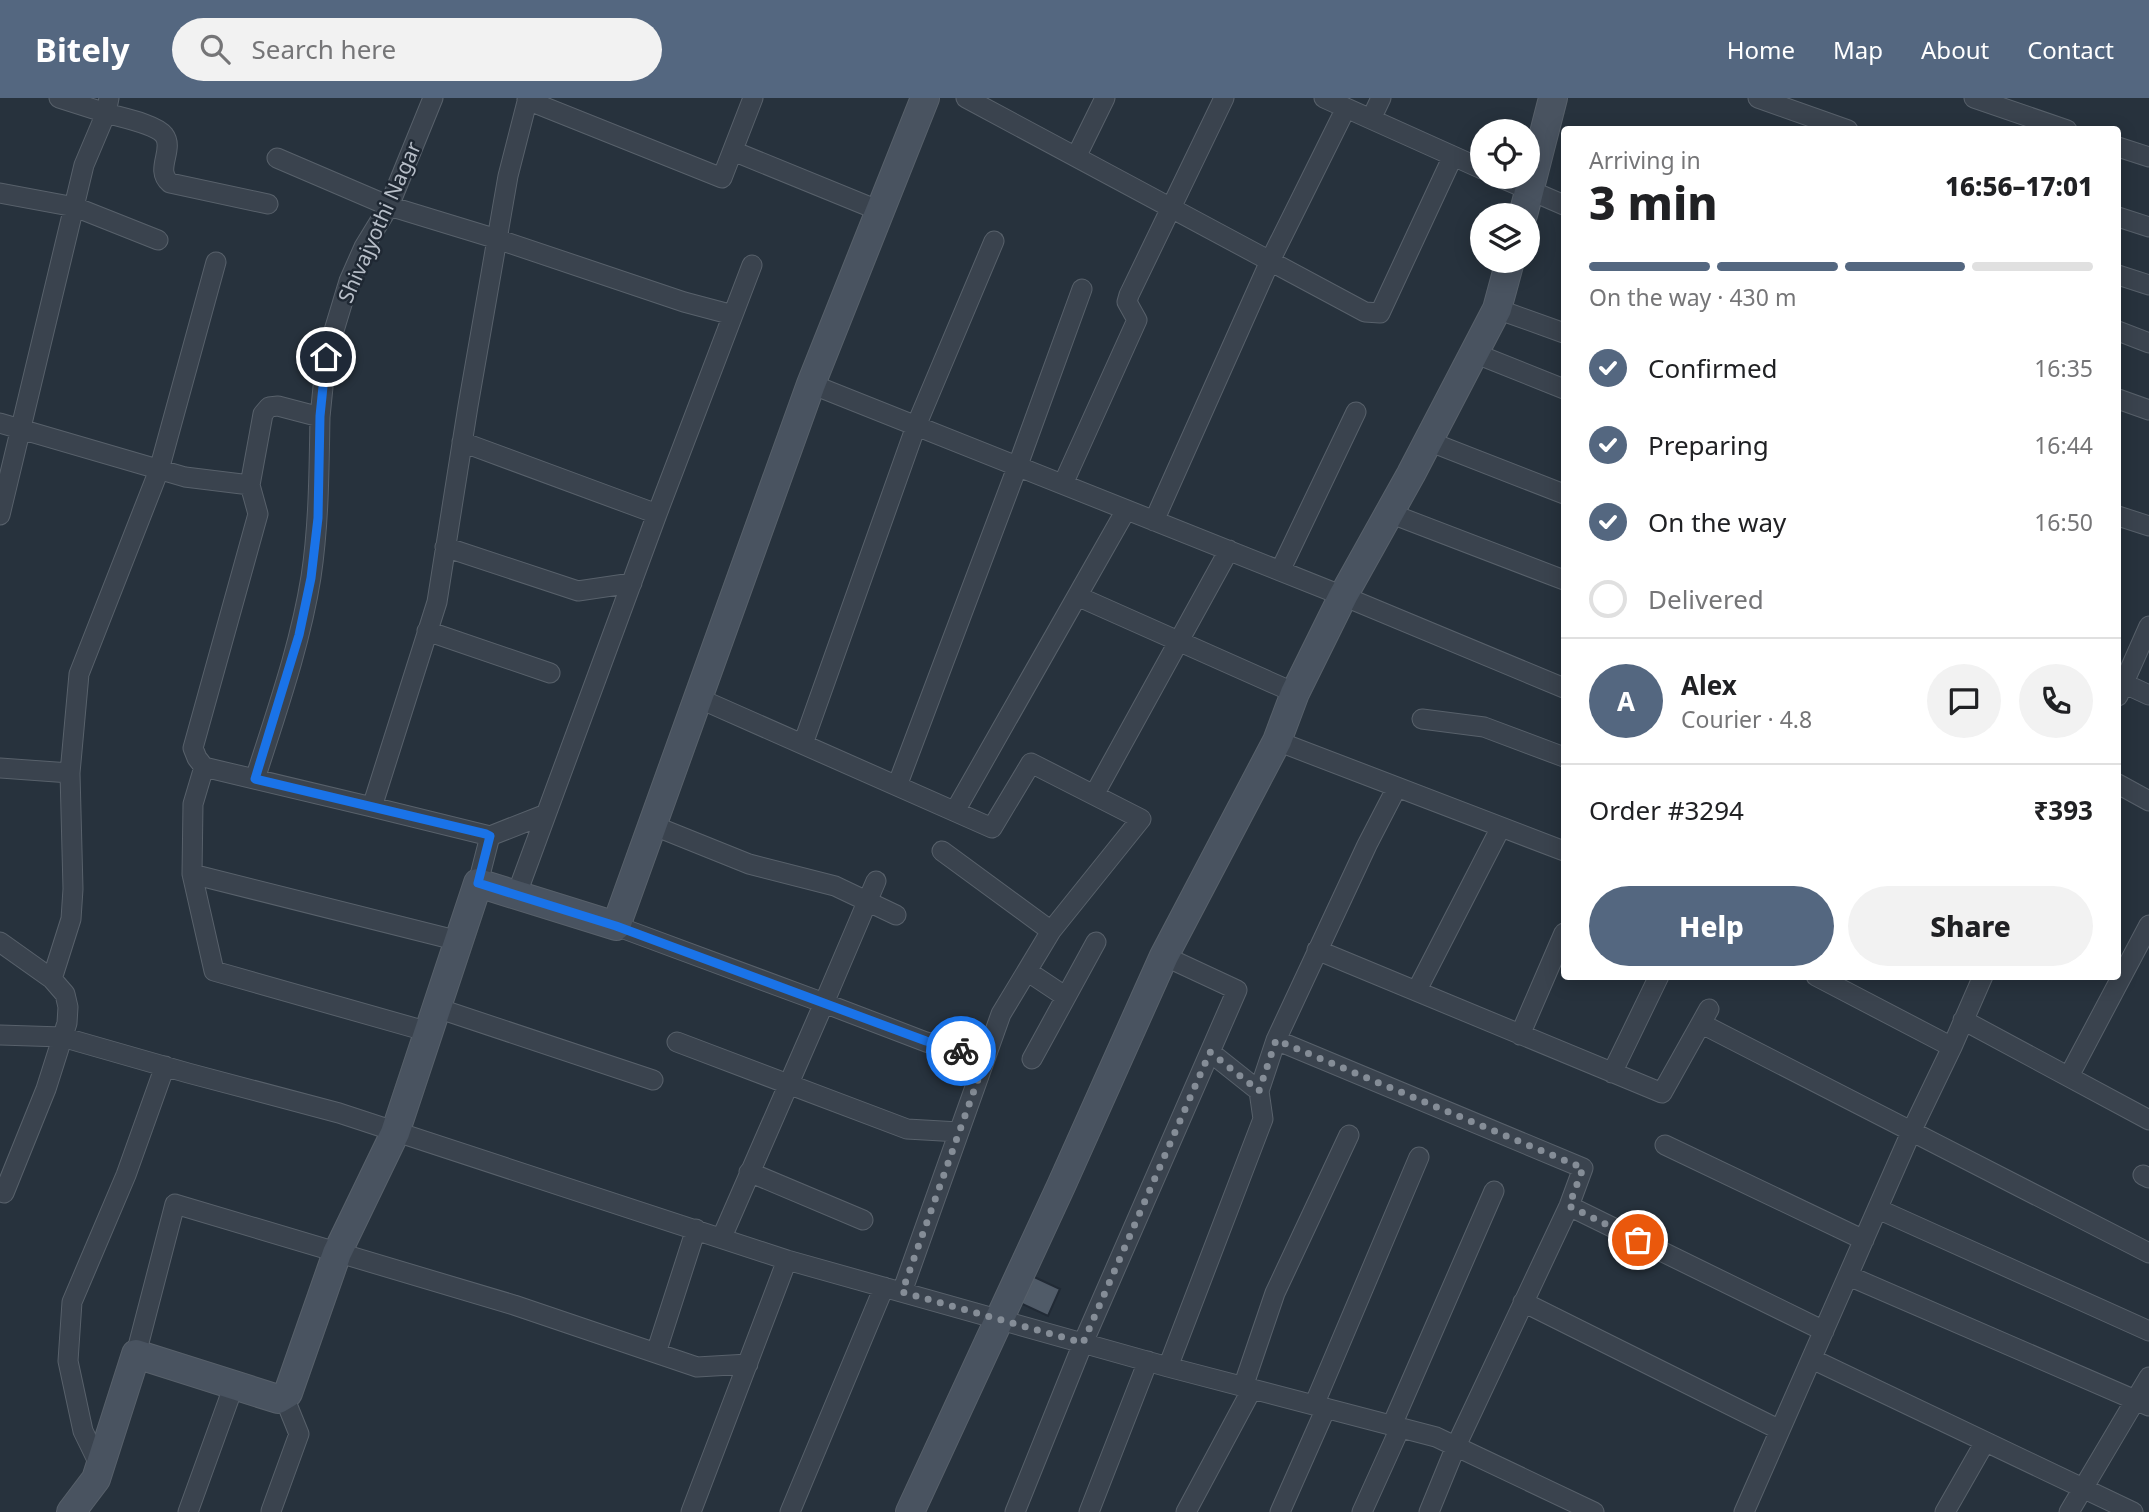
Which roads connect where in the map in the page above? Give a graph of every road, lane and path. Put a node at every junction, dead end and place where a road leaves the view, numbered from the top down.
1 (59, 98) edge
2 (433, 98) edge
3 (753, 98) edge
4 (925, 98) edge
5 (966, 98) edge
6 (1105, 98) edge
7 (1224, 98) edge
8 (1324, 98) edge
9 (1381, 98) edge
10 (1553, 98) edge
11 (1758, 98) edge
12 (1974, 98) edge
13 (528, 99) edge
14 (107, 106) edge
15 (1346, 108) junction
16 (1371, 119) junction
17 (1837, 126) edge
18 (2055, 126) edge
19 (1555, 129) edge
20 (2121, 148) edge
21 (733, 151) junction
22 (1454, 156) junction
23 (1076, 157) junction
24 (277, 158) dead end
25 (2149, 158) edge
26 (1470, 163) edge
27 (1512, 189) edge
28 (0, 193) edge
29 (1527, 203) edge
30 (268, 204) dead end
31 (1540, 204) edge
32 (1561, 205) edge
33 (389, 206) junction
34 (75, 207) junction
35 (1171, 208) junction
36 (880, 211) junction
37 (2121, 218) edge
38 (2149, 227) edge
39 (497, 239) junction
40 (158, 240) dead end
41 (994, 241) dead end
42 (216, 261) dead end
43 (1270, 261) junction
44 (752, 265) dead end
45 (1507, 273) edge
46 (2121, 276) edge
47 (2149, 285) edge
48 (1082, 289) dead end
49 (1497, 309) junction
50 (733, 315) junction
51 (1561, 332) edge
52 (2121, 332) edge
53 (2149, 342) edge
54 (1474, 353) junction
55 (811, 384) junction
56 (1561, 388) edge
57 (2121, 400) edge
58 (2149, 410) edge
59 (1356, 412) dead end
60 (320, 416) junction
61 (0, 423) edge
62 (916, 426) junction
63 (22, 428) junction
64 (1428, 441) junction
65 (462, 442) junction
66 (1018, 465) junction
67 (159, 470) junction
68 (1062, 484) junction
69 (250, 485) junction
70 (1561, 493) edge
71 (1126, 510) junction
72 (1389, 513) junction
73 (657, 514) junction
74 (0, 515) edge
75 (2121, 517) edge
76 (1154, 521) junction
77 (2149, 526) edge
78 (445, 547) junction
79 (1229, 550) junction
80 (1280, 571) junction
81 (1561, 579) edge
82 (632, 583) junction
83 (1077, 596) junction
84 (1343, 596) junction
85 (2149, 626) edge
86 (427, 631) junction
87 (1179, 642) junction
88 (2145, 646) edge
89 (550, 673) dead end
90 (1561, 687) edge
91 (2121, 687) edge
92 (2121, 689) edge
93 (1295, 693) junction
94 (2149, 695) edge
95 (698, 698) junction
96 (1422, 719) dead end
97 (1277, 741) junction
98 (803, 744) junction
99 (1561, 756) edge
100 (204, 767) junction
101 (0, 768) edge
102 (70, 773) junction
103 (255, 779) junction
104 (897, 786) junction
105 (2121, 786) edge
106 (1397, 787) junction
107 (1094, 795) junction
108 (2149, 801) edge
109 (372, 807) junction
110 (955, 811) junction
111 (546, 814) junction
112 (652, 825) junction
113 (1501, 827) junction
114 (490, 836) junction
115 (942, 851) dead end
116 (1561, 851) edge
117 (192, 874) junction
118 (876, 881) dead end
119 (478, 883) junction
120 (516, 896) junction
121 (867, 901) junction
122 (896, 915) dead end
123 (2149, 925) edge
124 (616, 926) junction
125 (1051, 931) junction
126 (1561, 940) edge
127 (459, 941) junction
128 (0, 942) edge
129 (1096, 942) dead end
130 (1317, 950) junction
131 (1164, 956) junction
132 (1027, 971) junction
133 (2121, 978) edge
134 (52, 979) junction
135 (1657, 980) edge
136 (1824, 980) edge
137 (1981, 980) edge
138 (2120, 980) edge
139 (1417, 990) junction
140 (1066, 997) junction
141 (824, 1003) junction
142 (433, 1020) junction
143 (1963, 1020) junction
144 (0, 1035) edge
145 (1520, 1035) junction
146 (62, 1037) junction
147 (1276, 1040) junction
148 (677, 1042) dead end
149 (1952, 1047) junction
150 (1210, 1052) junction
151 (986, 1057) junction
152 (1032, 1059) dead end
153 (165, 1066) junction
154 (1612, 1073) junction
155 (2069, 1076) junction
156 (653, 1080) dead end
157 (789, 1083) junction
158 (1259, 1091) junction
159 (2149, 1120) edge
160 (1912, 1130) junction
161 (960, 1132) junction
162 (395, 1133) junction
163 (1349, 1135) dead end
164 (1665, 1145) dead end
165 (1419, 1157) dead end
166 (749, 1172) junction
167 (1494, 1191) dead end
168 (4, 1193) dead end
169 (1569, 1206) junction
170 (1878, 1209) junction
171 (863, 1220) dead end
172 (696, 1229) junction
173 (722, 1237) junction
174 (1864, 1240) junction
175 (337, 1253) junction
176 (2149, 1253) edge
177 (787, 1260) junction
178 (1849, 1276) junction
179 (893, 1290) junction
180 (1523, 1302) junction
181 (999, 1320) junction
182 (1824, 1331) junction
183 (2149, 1331) edge
184 (1083, 1343) junction
185 (656, 1353) junction
186 (136, 1354) junction
187 (1812, 1359) junction
188 (1148, 1362) junction
189 (748, 1364) junction
190 (1168, 1367) junction
191 (2149, 1377) edge
192 (234, 1385) junction
193 (1247, 1388) junction
194 (284, 1397) junction
195 (2142, 1403) edge
196 (1320, 1407) junction
197 (1396, 1427) junction
198 (1780, 1430) junction
199 (1985, 1442) junction
200 (1456, 1446) junction
201 (100, 1466) junction
202 (2082, 1489) junction
203 (271, 1511) edge
204 (71, 1512) edge
205 (188, 1512) edge
206 (691, 1512) edge
207 (790, 1512) edge
208 (909, 1512) edge
209 (1015, 1512) edge
210 (1089, 1512) edge
211 (1186, 1512) edge
212 (1280, 1512) edge
213 (1362, 1512) edge
214 (1429, 1512) edge
215 (1594, 1512) edge
216 (1744, 1512) edge
217 (1945, 1512) edge
218 (2069, 1512) edge
219 (2133, 1512) edge

1 - 14 street
2 - 33 street, Shivajyothi Nagar
3 - 21 street
4 - 36 street
5 - 23 street
6 - 23 street
7 - 35 street
8 - 15 street
9 - 16 street
10 - 19 street
11 - 17 street
12 - 18 street
13 - 21 street
13 - 39 street
14 - 30 street
14 - 34 street
15 - 16 street
15 - 43 street
16 - 22 street
19 - 29 street
20 - 25 street
21 - 36 street
22 - 26 street
22 - 43 street
23 - 35 street
24 - 33 street
27 - 29 street
28 - 34 street
31 - 32 street
33 - 39 street
33 - 60 street, Shivajyothi Nagar
34 - 40 street
34 - 63 street
35 - 43 street
35 - 68 street
36 - 55 street
37 - 38 street
39 - 50 street
39 - 65 street
41 - 62 street
42 - 67 street
43 - 76 street
44 - 50 street
45 - 49 street
46 - 47 street
48 - 66 street
49 - 51 street
49 - 54 street
50 - 73 street
52 - 53 street
54 - 56 street
54 - 64 street
55 - 62 street
55 - 95 street
57 - 58 street
59 - 80 street
60 - 69 street
60 - 103 street, Shivajyothi Nagar
61 - 63 street
62 - 66 street
62 - 98 street
63 - 67 street
63 - 74 street
64 - 70 street
64 - 72 street
65 - 73 street
65 - 78 street
66 - 68 street
66 - 104 street
67 - 69 street
67 - 102 street
68 - 71 street
69 - 100 street
71 - 76 street
71 - 83 street
72 - 81 street
72 - 84 street
73 - 82 street
75 - 77 street
76 - 79 street
78 - 82 street
78 - 86 street
79 - 80 street
79 - 87 street
80 - 84 street
82 - 111 street
83 - 87 street
83 - 110 street
84 - 90 street
84 - 93 street
85 - 88 street
86 - 89 street
86 - 109 street
87 - 93 street
87 - 107 street
88 - 91 street
92 - 94 street
93 - 97 street
95 - 98 street
95 - 112 street
96 - 99 street
97 - 106 street
97 - 131 street
98 - 104 street
100 - 103 street
100 - 117 street
101 - 102 street
102 - 134 street
103 - 109 street
104 - 110 street
105 - 108 street
106 - 113 street
106 - 130 street
107 - 110 street
107 - 125 street
109 - 114 street
111 - 114 street
111 - 120 street
112 - 121 street
112 - 124 street
113 - 116 street
113 - 139 street
114 - 119 street
115 - 125 street
117 - 127 street
117 - 142 street
118 - 121 street
119 - 120 street
119 - 127 street
120 - 124 street
121 - 122 street
121 - 141 street
123 - 133 street
124 - 141 street
125 - 132 street
126 - 145 street
127 - 142 street
128 - 134 street
129 - 140 street
130 - 139 street
130 - 147 street
131 - 150 street
131 - 181 street
132 - 140 street
132 - 151 street
134 - 146 street
135 - 154 street
136 - 149 street
137 - 143 street
138 - 155 street
139 - 145 street
140 - 152 street
141 - 151 street
141 - 157 street
142 - 156 street
142 - 162 street
143 - 149 street
143 - 155 street
144 - 146 street
145 - 154 street
146 - 153 street
146 - 168 street
147 - 158 street
147 - 169 street
148 - 157 street
149 - 160 street
150 - 158 street
150 - 184 street
151 - 161 street
153 - 162 street
153 - 201 street
154 - 160 street
155 - 159 street
157 - 161 street
157 - 166 street
158 - 190 street
160 - 170 street
160 - 176 street
161 - 179 street
162 - 172 street
162 - 175 street
163 - 193 street
164 - 174 street
165 - 196 street
166 - 171 street
166 - 173 street
167 - 197 street
169 - 180 street
169 - 182 street
170 - 174 street
170 - 183 street
172 - 173 street
172 - 185 street
173 - 177 street
174 - 178 street
175 - 185 street
175 - 186 street
175 - 194 street
177 - 179 street
177 - 189 street
178 - 182 street
178 - 195 street
179 - 181 street
179 - 207 street
180 - 198 street
180 - 200 street
181 - 184 street
181 - 208 street
182 - 187 street
184 - 188 street
184 - 209 street
185 - 189 street
186 - 192 street
186 - 201 street
187 - 198 street
187 - 199 street
188 - 190 street
188 - 210 street
189 - 206 street
190 - 193 street
191 - 195 street
192 - 194 street
192 - 205 street
193 - 196 street
193 - 211 street
194 - 203 street
195 - 202 street
196 - 197 street
196 - 212 street
197 - 200 street
197 - 213 street
198 - 216 street
199 - 202 street
199 - 217 street
200 - 214 street
200 - 215 street
201 - 204 street
202 - 218 street
202 - 219 street

